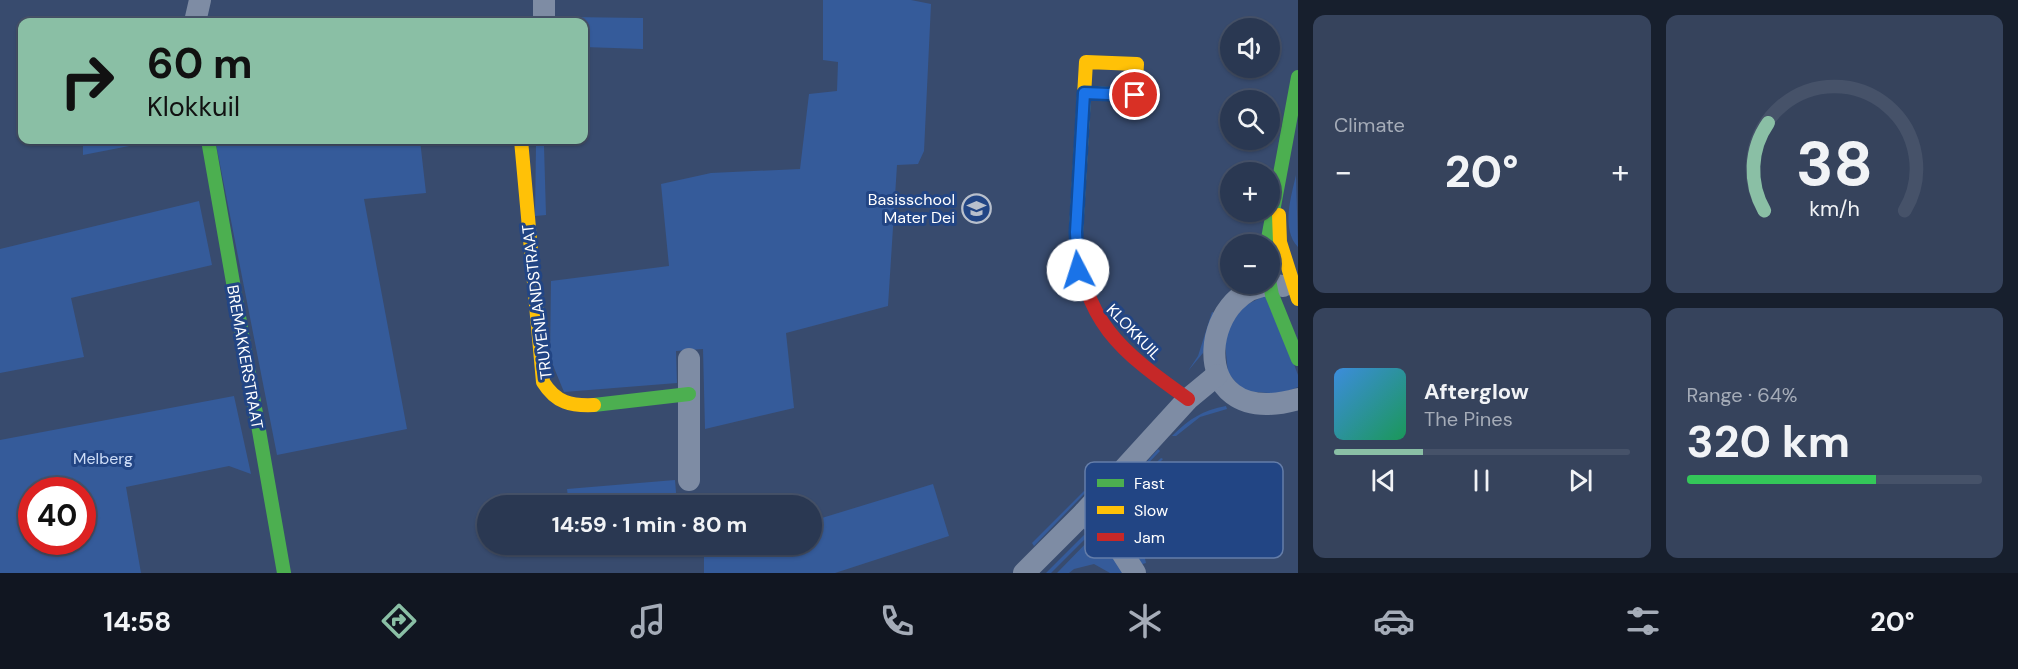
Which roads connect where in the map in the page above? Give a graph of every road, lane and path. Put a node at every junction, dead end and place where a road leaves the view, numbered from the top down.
1 (200, 0) edge
2 (544, 0) edge
3 (196, 18) edge
4 (544, 18) edge
5 (1298, 77) edge
6 (1084, 93) dead end
7 (209, 144) edge
8 (521, 144) edge
9 (1280, 184) edge
10 (1279, 222) edge
11 (1280, 287) edge
12 (1244, 294) edge
13 (1274, 294) edge
14 (1297, 295) edge
15 (1297, 352) edge
16 (689, 358) dead end
17 (1217, 375) junction
18 (689, 394) junction
19 (1188, 399) junction
20 (1298, 399) edge
21 (1131, 462) edge
22 (689, 480) dead end
23 (1084, 513) edge
24 (1125, 558) edge
25 (284, 573) edge
26 (1024, 573) edge
27 (1135, 573) edge

1 - 3 street
2 - 4 street
5 - 9 street
6 - 19 street, KLOKKUIL
7 - 25 street, BREMAKKERSTRAAT
8 - 18 street, TRUYENLANDSTRAAT
10 - 14 street
11 - 14 street
12 - 17 street
13 - 15 street
16 - 18 street
17 - 19 street
17 - 20 street
18 - 22 street
19 - 21 street
23 - 26 street
24 - 27 street

